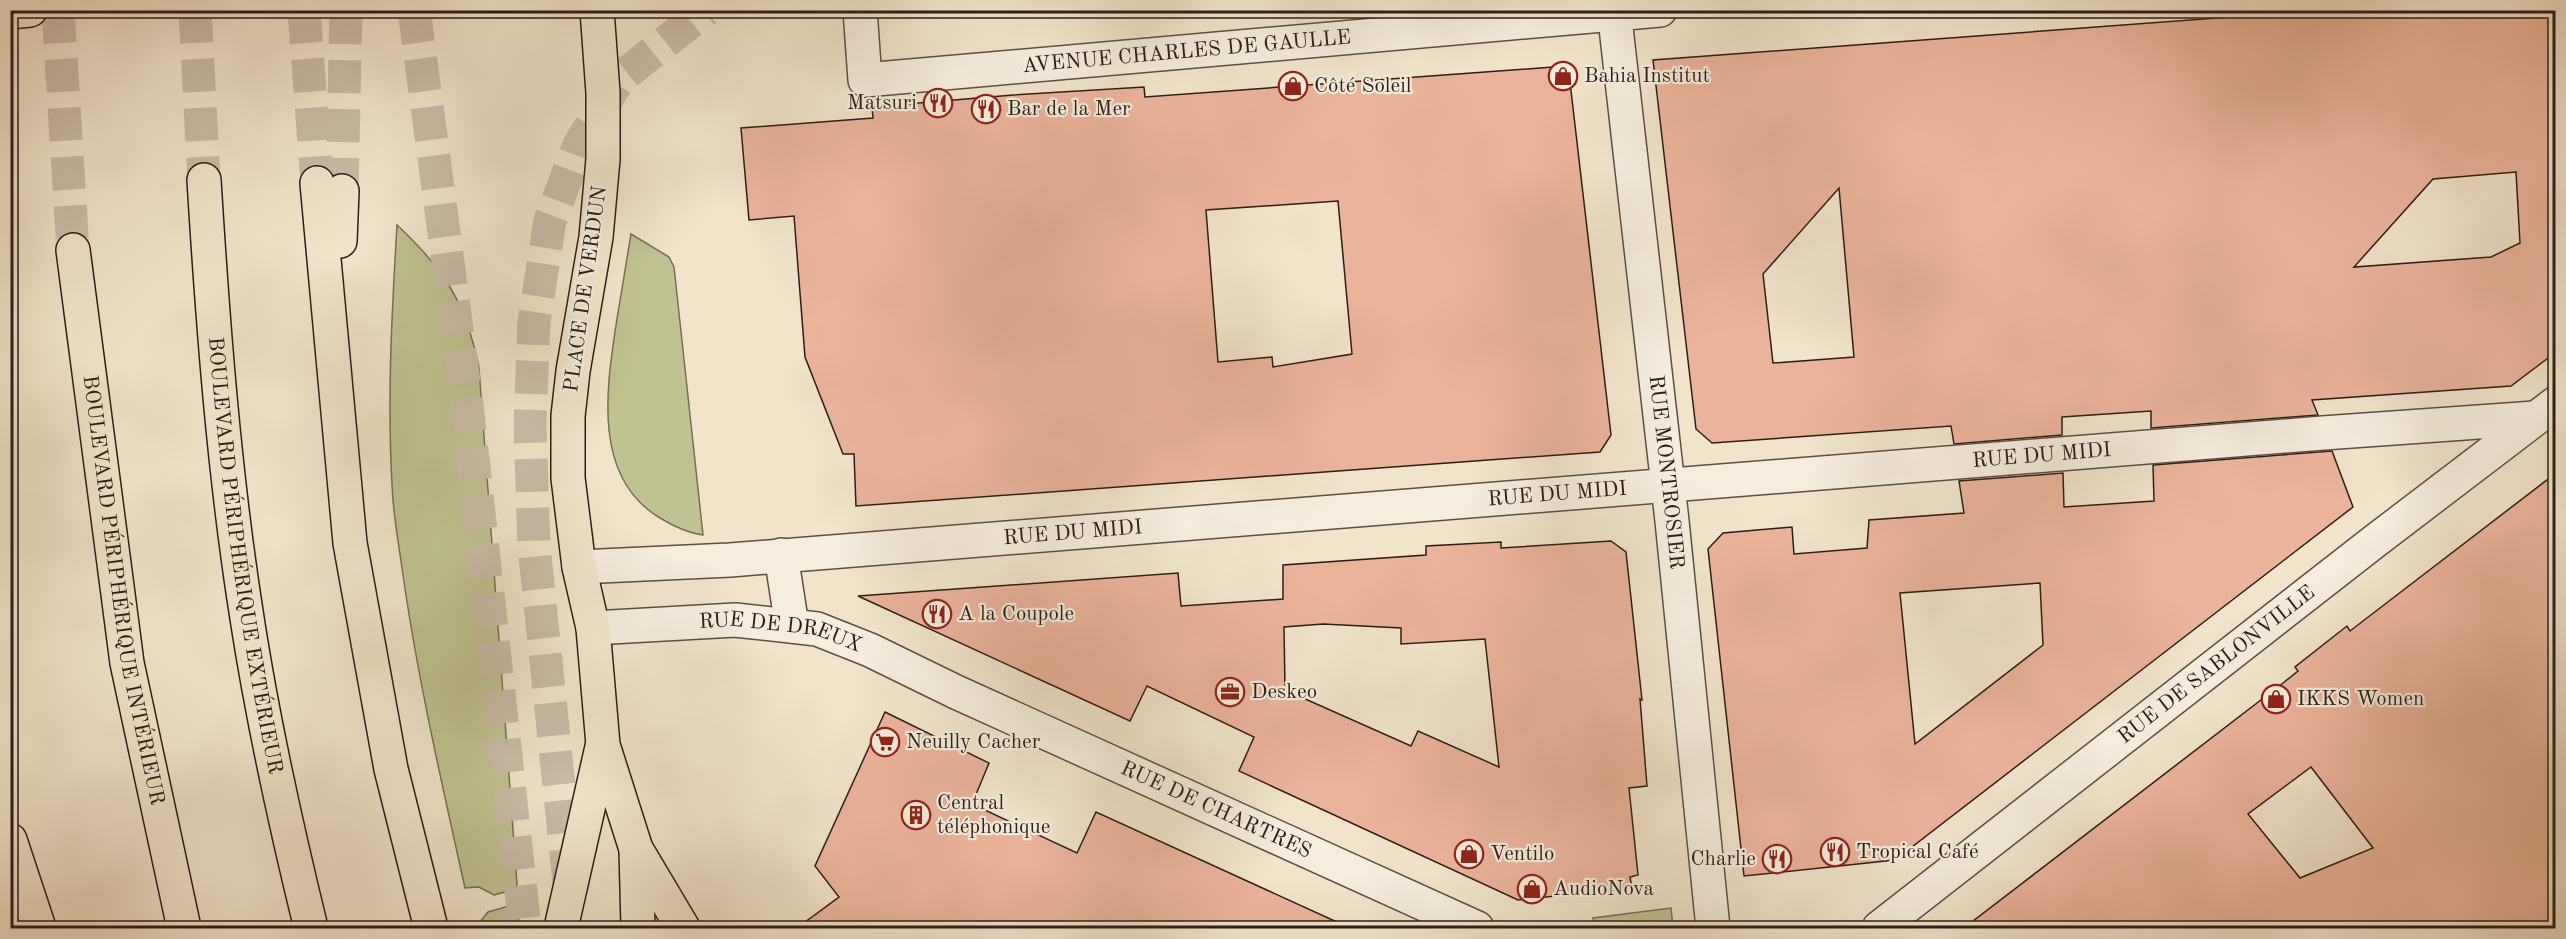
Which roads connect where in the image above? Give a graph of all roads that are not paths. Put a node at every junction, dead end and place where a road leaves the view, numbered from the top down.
1 (30, 10) edge
2 (597, 10) edge
3 (860, 10) edge
4 (1660, 10) edge
5 (10, 12) edge
6 (1615, 13) edge
7 (204, 180) tunnel mouth
8 (330, 187) tunnel mouth
9 (72, 250) tunnel mouth
10 (2545, 411) edge
11 (1668, 486) junction
12 (782, 555) junction
13 (579, 567) junction
14 (792, 626) junction
15 (593, 628) junction
16 (956, 692) joint
17 (603, 746) junction
18 (10, 840) edge
19 (636, 849) junction
20 (39, 928) edge
21 (184, 928) edge
22 (311, 928) edge
23 (431, 928) edge
24 (561, 928) edge
25 (638, 928) edge
26 (683, 928) edge
27 (1477, 928) edge
28 (1713, 928) edge
29 (1879, 928) edge

1 - 5 main road
2 - 13 main road, PLACE DE VERDUN
3 - 6 street, AVENUE CHARLES DE GAULLE
4 - 6 street, AVENUE CHARLES DE GAULLE
6 - 11 street, RUE MONTROSIER
7 - 22 main road, BOULEVARD PÉRIPHÉRIQUE EXTÉRIEUR
8 - 23 main road
9 - 21 main road, BOULEVARD PÉRIPHÉRIQUE INTÉRIEUR
10 - 11 street, RUE DU MIDI
10 - 29 street, RUE DE SABLONVILLE
11 - 12 street, RUE DU MIDI
11 - 28 street, RUE MONTROSIER
12 - 13 street, RUE DU MIDI
12 - 14 street
13 - 15 main road, PLACE DE VERDUN
14 - 15 street, RUE DE DREUX
14 - 16 street, RUE DE DREUX
15 - 17 main road, PLACE DE VERDUN
16 - 27 street, RUE DE CHARTRES
17 - 19 main road
17 - 24 main road
18 - 20 main road
19 - 25 main road
19 - 26 main road

